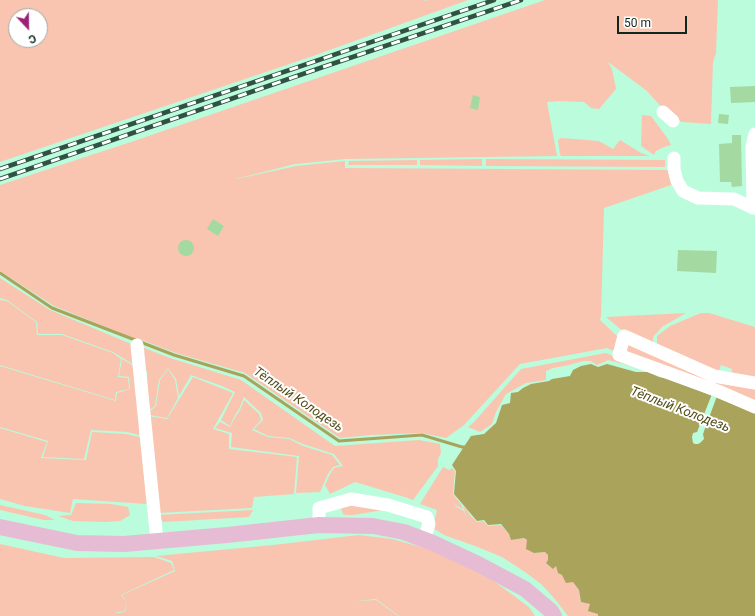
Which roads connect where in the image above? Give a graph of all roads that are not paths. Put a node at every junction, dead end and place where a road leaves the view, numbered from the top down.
1 (663, 112) dead end
2 (673, 121) dead end
3 (755, 134) edge
4 (674, 158) dead end
5 (754, 164) edge
6 (754, 208) edge
7 (137, 345) dead end
8 (755, 383) edge
9 (755, 407) edge
10 (319, 525) junction
11 (0, 527) edge
12 (424, 540) junction
13 (157, 541) junction
14 (554, 616) edge

1 - 2 street
3 - 5 street
4 - 6 street
5 - 6 street
7 - 13 street
8 - 9 street
10 - 12 main road
10 - 12 street
10 - 13 main road
11 - 13 main road
12 - 14 main road

